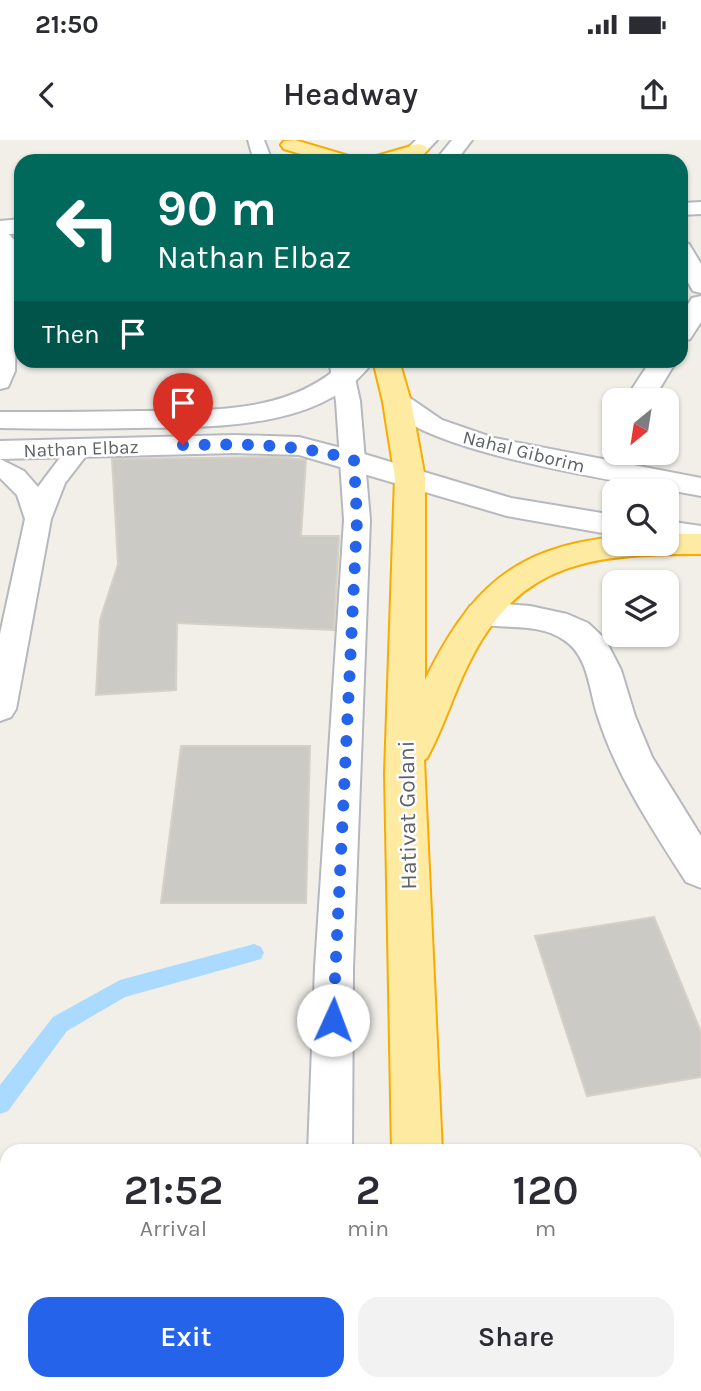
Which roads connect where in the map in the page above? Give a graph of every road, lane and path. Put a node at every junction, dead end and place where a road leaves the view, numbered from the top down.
1 (463, 140) edge
2 (293, 149) edge
3 (315, 154) edge
4 (451, 154) edge
5 (0, 236) edge
6 (688, 262) edge
7 (701, 286) edge
8 (701, 303) edge
9 (688, 323) edge
10 (345, 368) edge
11 (348, 368) edge
12 (388, 368) edge
13 (659, 368) edge
14 (0, 382) edge
15 (646, 388) edge
16 (397, 402) junction
17 (0, 420) edge
18 (80, 448) junction
19 (0, 450) edge
20 (354, 460) junction
21 (0, 467) edge
22 (410, 478) junction
23 (701, 487) edge
24 (38, 519) junction
25 (602, 523) edge
26 (679, 533) edge
27 (701, 536) edge
28 (679, 544) edge
29 (701, 544) edge
30 (602, 551) edge
31 (482, 614) junction
32 (0, 709) edge
33 (404, 773) junction
34 (701, 870) edge
35 (330, 1144) edge
36 (416, 1144) edge

1 - 4 main road
2 - 3 highway
5 - 14 lane
6 - 7 main road
8 - 9 main road
10 - 17 main road, Nathan Elbaz
11 - 20 lane
12 - 16 highway, Hativat Golani
13 - 15 main road
16 - 22 highway, Hativat Golani
16 - 23 main road, Nahal Giborim
18 - 19 main road, Nathan Elbaz
18 - 20 main road, Nathan Elbaz
18 - 24 lane
20 - 22 main road, Nathan Elbaz
20 - 35 lane
21 - 24 lane
22 - 25 main road
22 - 33 highway, Hativat Golani
24 - 32 lane
26 - 27 main road
28 - 29 highway
30 - 31 highway
31 - 33 highway
31 - 34 main road
33 - 36 highway, Hativat Golani

